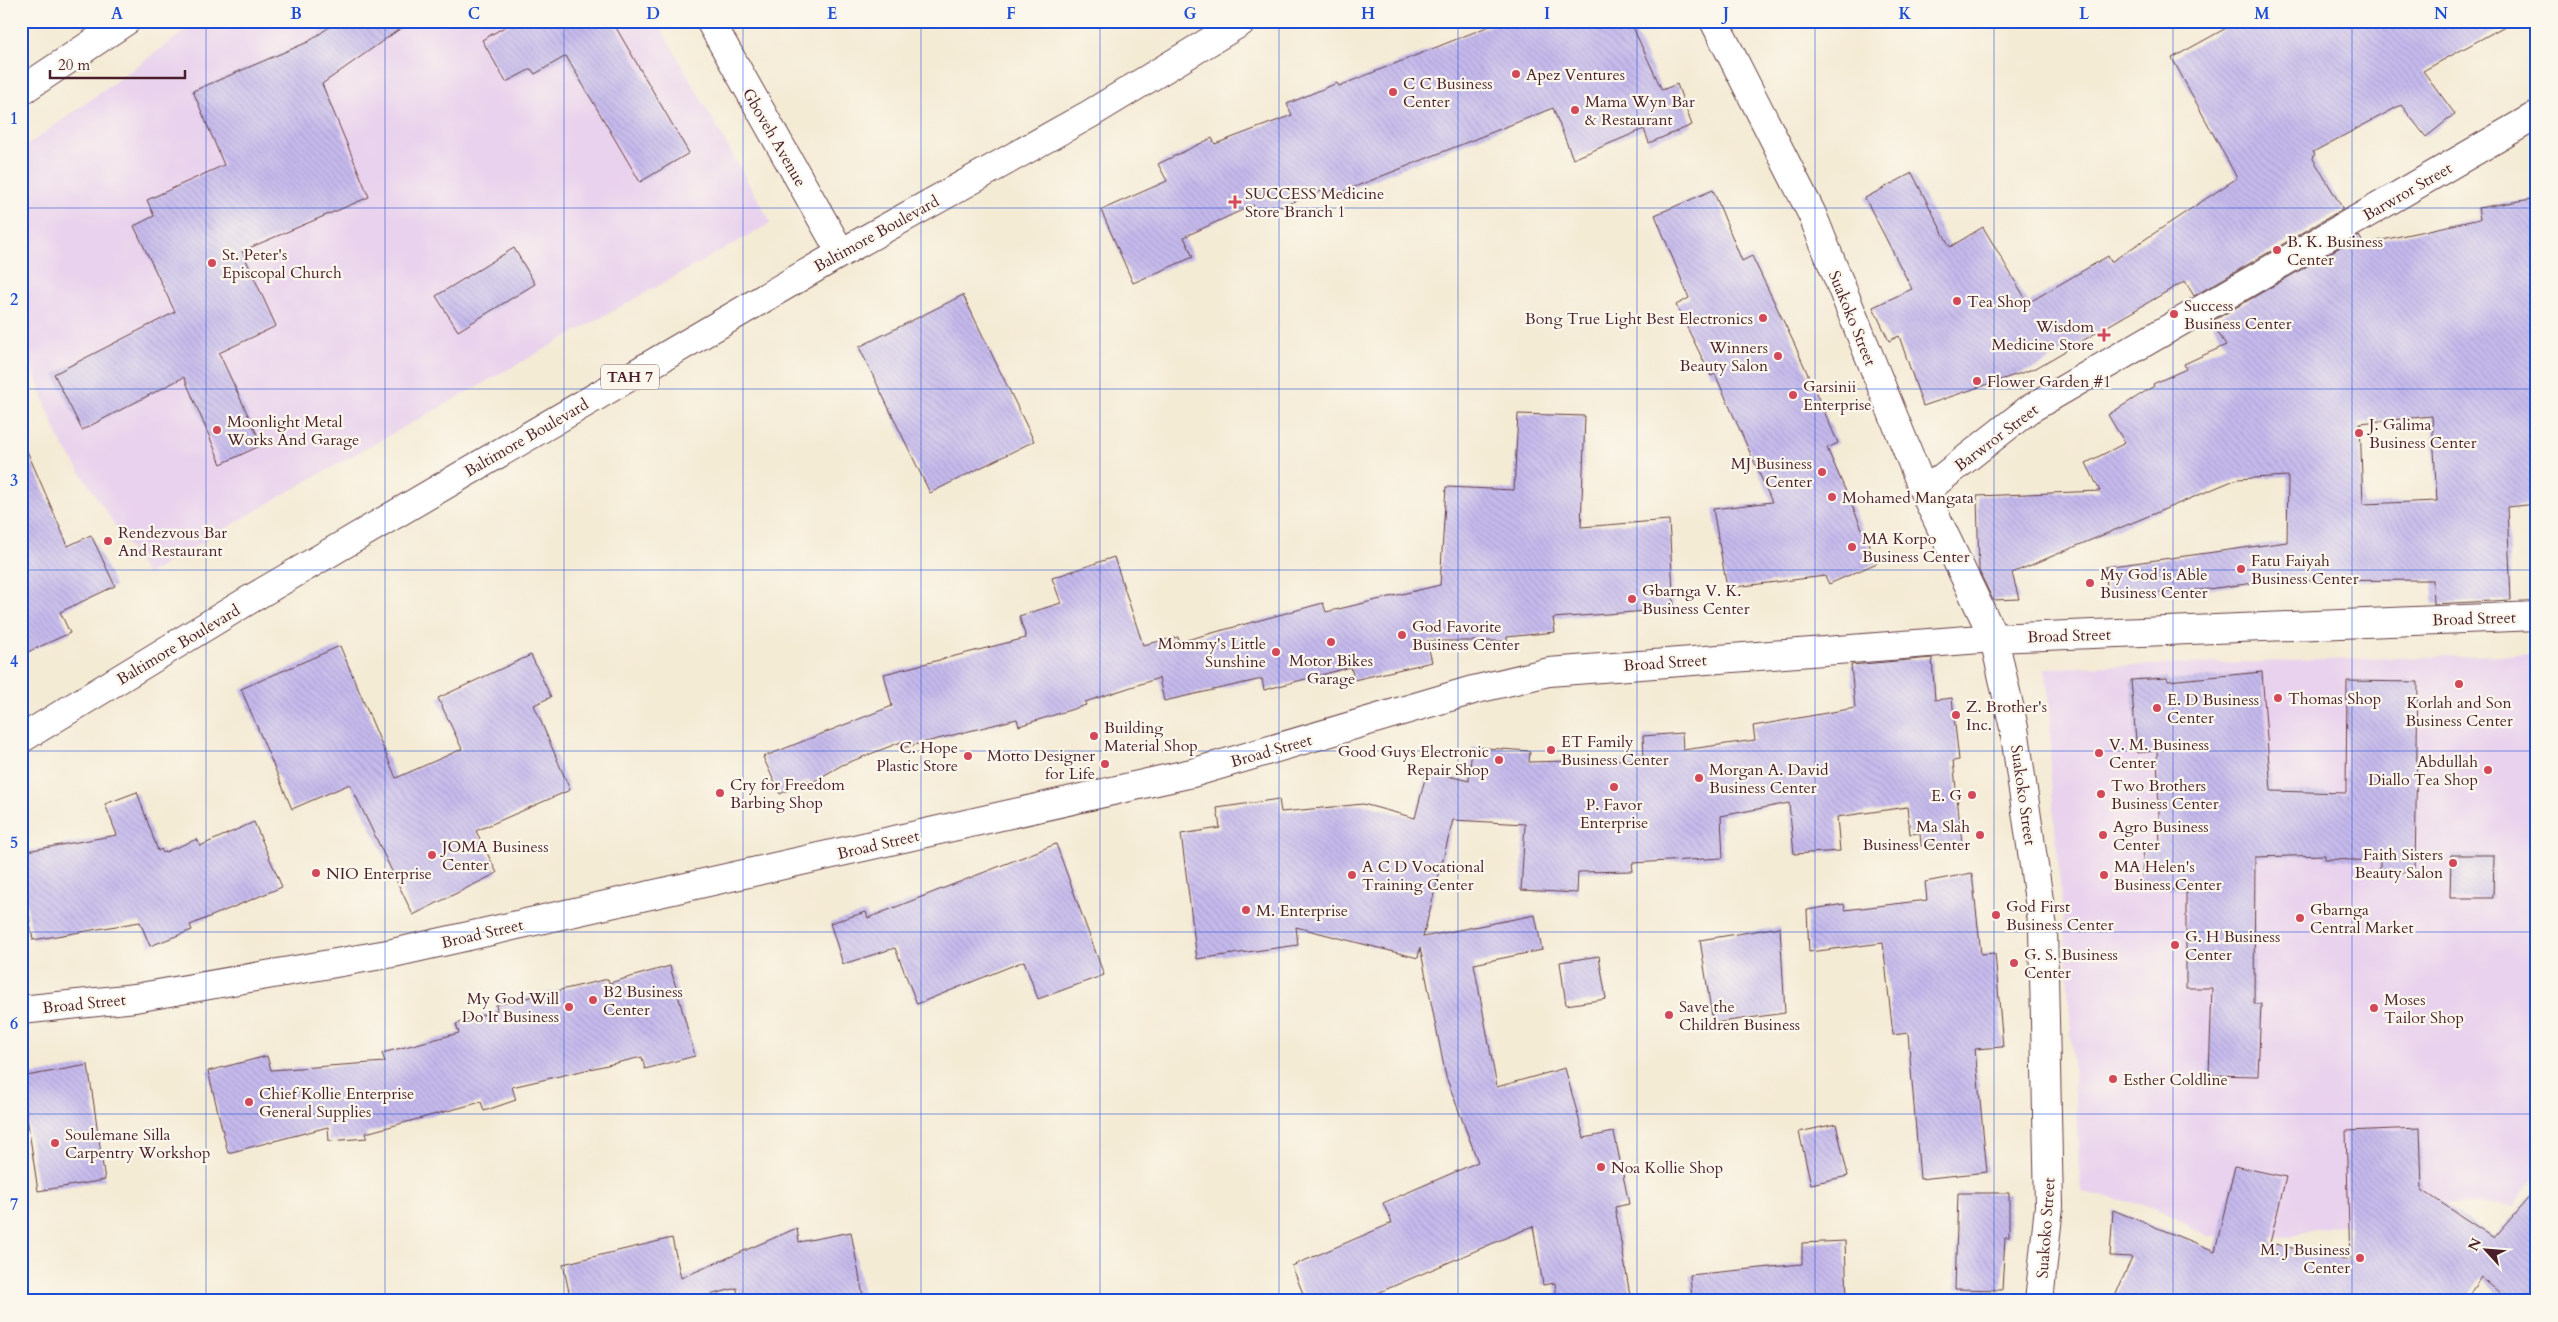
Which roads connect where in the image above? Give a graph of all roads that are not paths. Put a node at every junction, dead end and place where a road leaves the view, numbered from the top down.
1 (126, 21) edge
2 (710, 21) edge
3 (1243, 21) edge
4 (1714, 21) edge
5 (21, 91) edge
6 (2537, 115) edge
7 (841, 253) junction
8 (1924, 492) junction
9 (2537, 616) edge
10 (1994, 638) junction
11 (21, 739) edge
12 (21, 1010) edge
13 (2039, 1301) edge

1 - 5 main road
2 - 7 main road, Gboveh Avenue
3 - 7 main road, Baltimore Boulevard / TAH 7
4 - 8 main road, Suakoko Street
6 - 8 main road, Barwror Street
7 - 11 main road, Baltimore Boulevard / TAH 7
8 - 10 main road, Suakoko Street
9 - 10 main road, Broad Street
10 - 12 main road, Broad Street
10 - 13 main road, Suakoko Street

